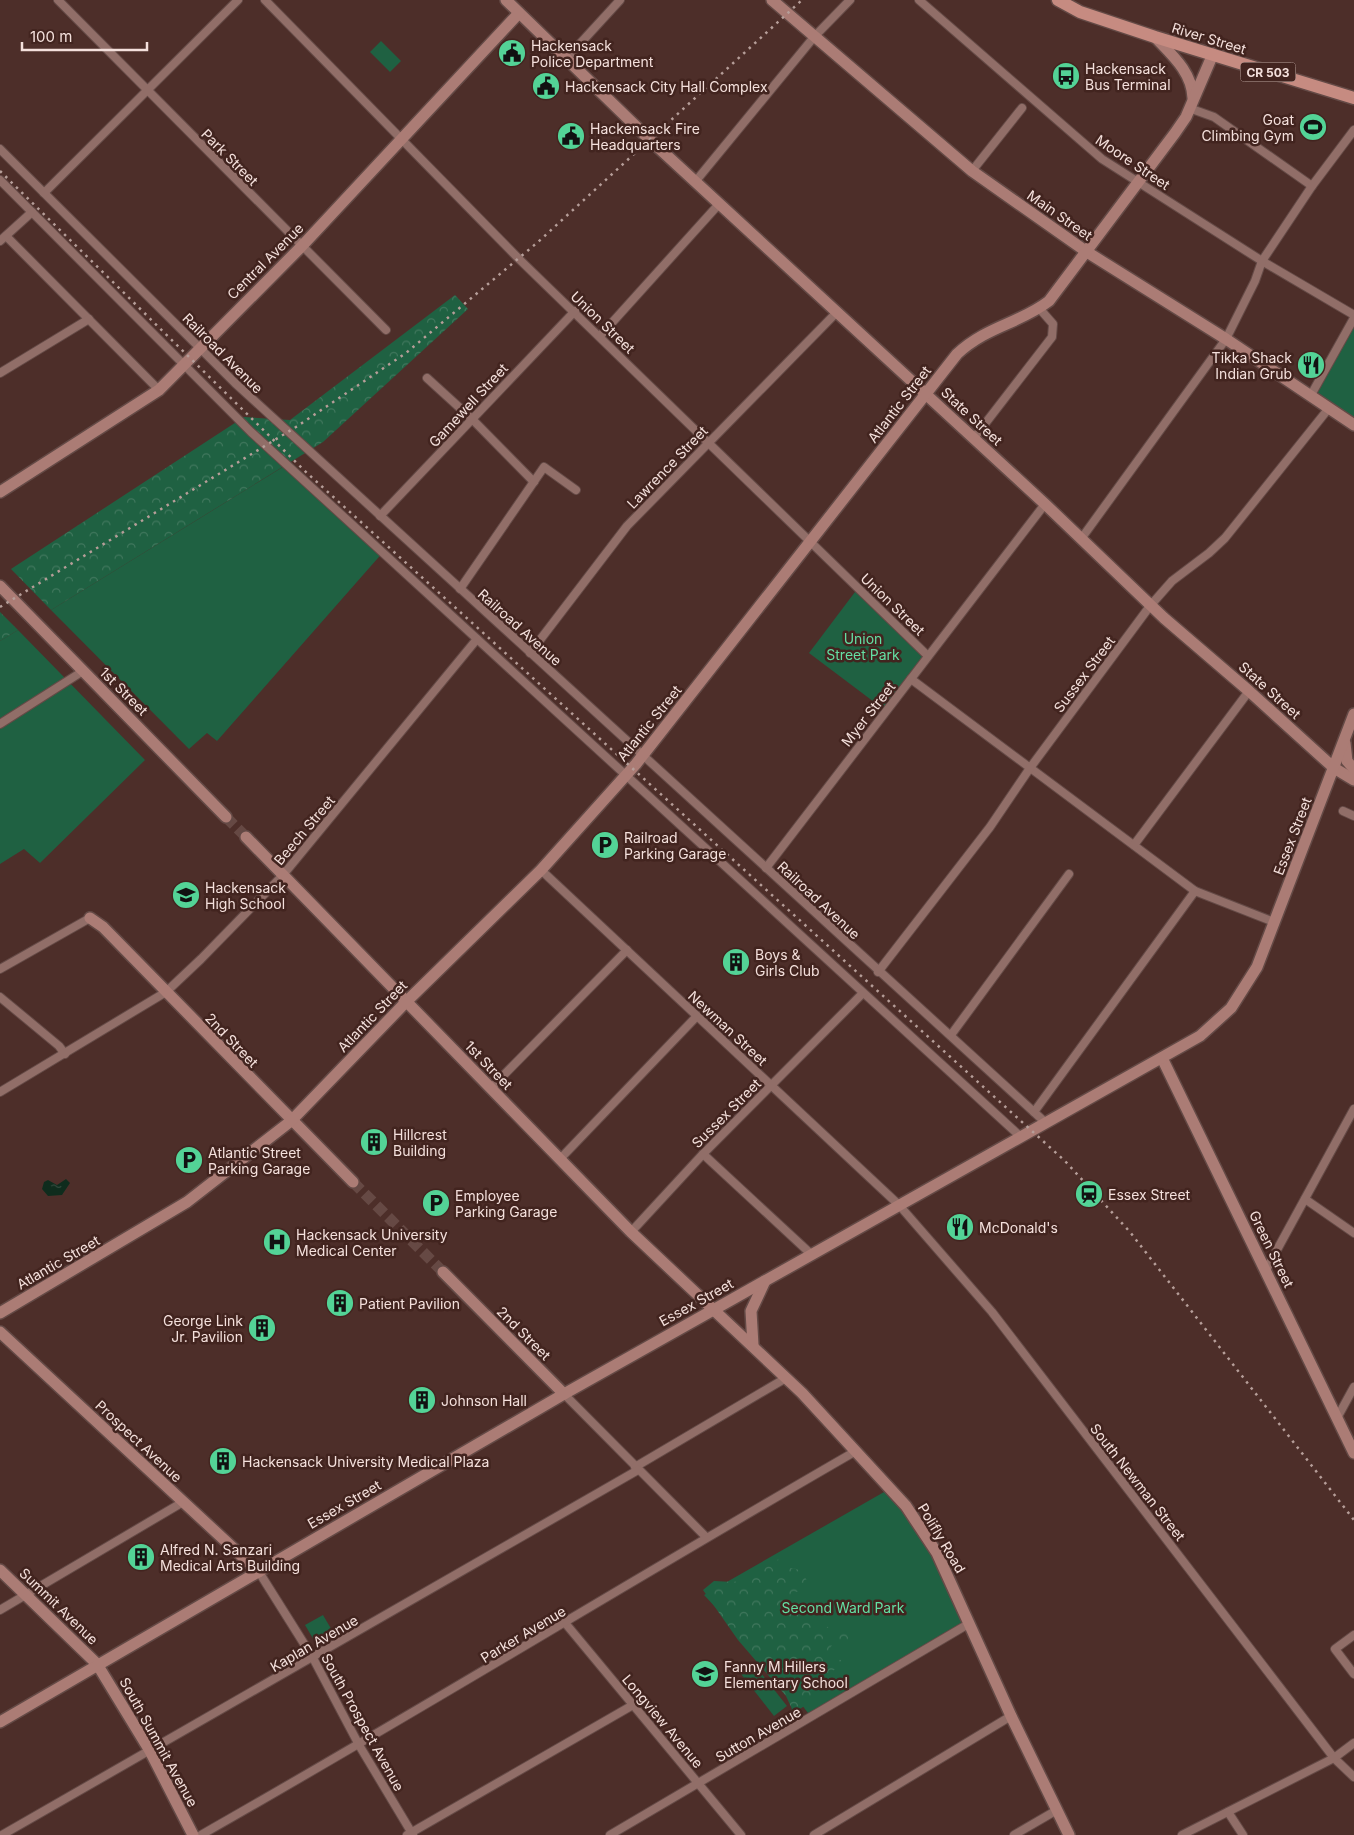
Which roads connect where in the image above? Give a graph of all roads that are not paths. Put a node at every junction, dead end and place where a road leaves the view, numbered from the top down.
1 (58, 0) edge
2 (238, 0) edge
3 (265, 0) edge
4 (506, 0) edge
5 (620, 0) edge
6 (772, 0) edge
7 (850, 0) edge
8 (919, 0) edge
9 (1058, 0) edge
10 (519, 13) junction
11 (814, 37) junction
12 (1155, 37) junction
13 (1214, 54) junction
14 (566, 58) junction
15 (146, 90) junction
16 (1354, 98) edge
17 (1191, 104) junction
18 (1022, 108) dead end
19 (1354, 130) edge
20 (402, 139) junction
21 (0, 149) edge
22 (972, 171) junction
23 (0, 180) edge
24 (695, 182) junction
25 (1140, 183) junction
26 (1312, 186) junction
27 (44, 193) junction
28 (719, 204) junction
29 (32, 212) junction
30 (3, 238) edge
31 (301, 246) junction
32 (1086, 252) junction
33 (1262, 261) junction
34 (1039, 308) junction
35 (574, 311) junction
36 (836, 312) junction
37 (1354, 316) edge
38 (89, 319) junction
39 (386, 330) dead end
40 (600, 336) junction
41 (1226, 339) junction
42 (200, 347) junction
43 (183, 364) junction
44 (0, 373) edge
45 (427, 378) dead end
46 (159, 390) junction
47 (926, 394) junction
48 (1311, 395) junction
49 (1329, 408) junction
50 (472, 419) junction
51 (1354, 425) edge
52 (974, 438) junction
53 (709, 442) junction
54 (534, 482) junction
55 (576, 490) dead end
56 (0, 492) edge
57 (1045, 504) junction
58 (380, 516) junction
59 (1081, 540) junction
60 (810, 541) junction
61 (0, 586) edge
62 (460, 589) junction
63 (1150, 606) junction
64 (477, 639) junction
65 (530, 652) junction
66 (928, 656) junction
67 (83, 671) junction
68 (911, 678) junction
69 (1250, 691) junction
70 (1354, 714) edge
71 (0, 724) edge
72 (1344, 740) junction
73 (643, 756) junction
74 (1030, 768) junction
75 (1334, 768) junction
76 (1354, 769) edge
77 (625, 777) junction
78 (1354, 780) edge
79 (1343, 811) dead end
80 (1354, 816) edge
81 (226, 817) tunnel mouth
82 (246, 837) tunnel mouth
83 (1134, 845) junction
84 (766, 868) junction
85 (541, 870) junction
86 (1069, 874) dead end
87 (283, 875) junction
88 (1196, 890) junction
89 (90, 918) joint
90 (1274, 922) junction
91 (627, 950) junction
92 (0, 969) edge
93 (878, 972) junction
94 (166, 992) junction
95 (863, 993) junction
96 (0, 996) edge
97 (406, 1002) junction
98 (697, 1016) junction
99 (951, 1036) junction
100 (65, 1054) junction
101 (1162, 1058) junction
102 (771, 1085) junction
103 (491, 1088) junction
104 (0, 1092) edge
105 (1354, 1109) edge
106 (1034, 1112) junction
107 (290, 1121) junction
108 (1046, 1123) junction
109 (1021, 1137) junction
110 (702, 1154) junction
111 (560, 1159) junction
112 (353, 1182) tunnel mouth
113 (1305, 1199) junction
114 (898, 1205) junction
115 (631, 1232) junction
116 (1354, 1233) edge
117 (811, 1254) junction
118 (1266, 1270) junction
119 (443, 1272) tunnel mouth
120 (766, 1279) junction
121 (714, 1308) junction
122 (0, 1313) edge
123 (0, 1332) edge
124 (753, 1345) junction
125 (786, 1378) junction
126 (1354, 1387) edge
127 (564, 1394) junction
128 (1337, 1418) junction
129 (856, 1451) junction
130 (1354, 1453) edge
131 (636, 1469) junction
132 (183, 1502) junction
133 (706, 1538) junction
134 (0, 1570) edge
135 (258, 1572) junction
136 (26, 1595) junction
137 (0, 1610) edge
138 (970, 1623) junction
139 (566, 1624) junction
140 (1354, 1635) edge
141 (313, 1658) junction
142 (97, 1664) junction
143 (1354, 1674) edge
144 (633, 1705) junction
145 (1011, 1716) junction
146 (0, 1722) edge
147 (1354, 1743) edge
148 (359, 1745) junction
149 (150, 1751) junction
150 (1334, 1758) junction
151 (1354, 1776) edge
152 (698, 1783) junction
153 (1057, 1810) junction
154 (1228, 1812) junction
155 (411, 1834) edge
156 (2, 1835) edge
157 (193, 1835) edge
158 (201, 1835) edge
159 (610, 1835) edge
160 (741, 1835) edge
161 (814, 1835) edge
162 (1014, 1835) edge
163 (1069, 1835) edge
164 (1182, 1835) edge
165 (1242, 1835) edge

1 - 15 street, Park Street
2 - 15 street
3 - 20 street, Union Street
4 - 10 street, State Street
5 - 14 street
6 - 11 street, Main Street
7 - 11 street
8 - 25 street, Moore Street
9 - 12 main road, River Street / CR 503
10 - 14 street, State Street
10 - 20 street, Central Avenue
11 - 22 street, Main Street
11 - 24 street
12 - 13 main road, River Street / CR 503
12 - 17 street
13 - 16 main road, River Street / CR 503
13 - 17 street, Atlantic Street
14 - 24 street, State Street
15 - 27 street
15 - 31 street, Park Street
17 - 25 street, Atlantic Street
17 - 26 street
18 - 22 street
19 - 26 street
20 - 31 street, Central Avenue
20 - 35 street, Union Street
21 - 27 street, Railroad Avenue
22 - 32 street, Main Street
23 - 29 street
24 - 28 street, State Street
25 - 32 street, Atlantic Street
25 - 33 street, Moore Street
26 - 33 street
27 - 42 street, Railroad Avenue
28 - 36 street, State Street
28 - 40 street
29 - 30 street
29 - 43 street
30 - 38 street
31 - 39 street, Park Street
31 - 42 street, Central Avenue
32 - 34 street, Atlantic Street
32 - 41 street, Main Street
33 - 37 street, Moore Street
33 - 41 street
34 - 47 street, Atlantic Street
34 - 52 street
35 - 40 street, Union Street
35 - 50 street, Gamewell Street
36 - 47 street, State Street
36 - 53 street, Lawrence Street
37 - 48 street
38 - 44 street
38 - 46 street
40 - 53 street, Union Street
41 - 48 street, Main Street
41 - 59 street
42 - 43 street, Central Avenue
42 - 58 street, Railroad Avenue
43 - 46 street, Central Avenue
43 - 64 street
45 - 50 street
46 - 56 street, Central Avenue
47 - 52 street, State Street
47 - 60 street, Atlantic Street
48 - 49 street, Main Street
49 - 51 street, Main Street
49 - 63 street, Sussex Street
50 - 54 street
50 - 58 street, Gamewell Street
52 - 57 street, State Street
53 - 60 street, Union Street
53 - 65 street, Lawrence Street
54 - 55 street
54 - 62 street
57 - 59 street, State Street
57 - 66 street, Myer Street
58 - 62 street, Railroad Avenue
59 - 63 street, State Street
60 - 66 street, Union Street
60 - 73 street, Atlantic Street
61 - 67 street, 1st Street
62 - 65 street, Railroad Avenue
63 - 69 street, State Street
63 - 74 street, Sussex Street
64 - 77 street
64 - 87 street, Beech Street
65 - 73 street, Railroad Avenue
66 - 68 street, Myer Street
67 - 71 street
67 - 81 street, 1st Street
68 - 74 street
68 - 84 street, Myer Street
69 - 75 street, State Street
69 - 83 street
70 - 72 street, Essex Street
72 - 75 street, Essex Street
72 - 76 street
73 - 77 street, Atlantic Street
73 - 84 street, Railroad Avenue
74 - 83 street
74 - 93 street, Sussex Street
75 - 78 street, State Street
75 - 90 street, Essex Street
77 - 85 street, Atlantic Street
77 - 95 street
79 - 80 street
82 - 87 street, 1st Street
83 - 88 street
84 - 93 street, Railroad Avenue
85 - 91 street, Newman Street
85 - 97 street, Atlantic Street
86 - 99 street
87 - 94 street, Beech Street
87 - 97 street, 1st Street
88 - 90 street
88 - 106 street
89 - 92 street
89 - 94 street, 2nd Street
90 - 101 street, Essex Street
91 - 98 street, Newman Street
91 - 103 street
93 - 99 street, Railroad Avenue
94 - 100 street, Beech Street
94 - 107 street, 2nd Street
95 - 102 street, Sussex Street
95 - 109 street
96 - 100 street
97 - 103 street, 1st Street
97 - 107 street, Atlantic Street
98 - 102 street, Newman Street
98 - 111 street
99 - 106 street, Railroad Avenue
100 - 104 street, Beech Street
101 - 108 street, Essex Street
101 - 118 street, Green Street
102 - 110 street, Sussex Street
102 - 114 street, Newman Street
103 - 111 street, 1st Street
105 - 113 street
106 - 108 street, Railroad Avenue
107 - 112 street, 2nd Street
107 - 122 street, Atlantic Street
108 - 109 street, Essex Street
109 - 114 street, Essex Street
110 - 115 street, Sussex Street
110 - 117 street
111 - 115 street, 1st Street
113 - 116 street
113 - 118 street
114 - 117 street, Essex Street
114 - 150 street, South Newman Street
115 - 121 street, 1st Street
117 - 120 street, Essex Street
118 - 128 street, Green Street
119 - 127 street, 2nd Street
120 - 121 street, Essex Street
120 - 124 street
121 - 124 street, Polifly Road
121 - 127 street, Essex Street
123 - 132 street, Prospect Avenue
124 - 125 street, Polifly Road
125 - 129 street, Polifly Road
125 - 131 street, Kaplan Avenue
126 - 128 street
127 - 131 street
127 - 135 street, Essex Street
128 - 130 street, Green Street
129 - 133 street, Parker Avenue
129 - 138 street, Polifly Road
131 - 133 street
131 - 141 street, Kaplan Avenue
132 - 135 street, Prospect Avenue
132 - 136 street
133 - 139 street, Parker Avenue
134 - 136 street, Summit Avenue
135 - 141 street, South Prospect Avenue
135 - 142 street, Essex Street
136 - 137 street
136 - 142 street, Summit Avenue
138 - 145 street, Polifly Road
138 - 152 street, Sutton Avenue
139 - 144 street, Longview Avenue
139 - 148 street, Parker Avenue
140 - 143 street
141 - 148 street, South Prospect Avenue
141 - 149 street, Kaplan Avenue
142 - 146 street, Essex Street
142 - 149 street, South Summit Avenue
144 - 152 street, Longview Avenue
144 - 155 street
145 - 153 street, Polifly Road
145 - 161 street
147 - 150 street
148 - 155 street, South Prospect Avenue
148 - 158 street, Parker Avenue
149 - 156 street, Kaplan Avenue
149 - 157 street, South Summit Avenue
150 - 151 street, South Newman Street
150 - 154 street
152 - 159 street, Sutton Avenue
152 - 160 street, Longview Avenue
153 - 162 street
153 - 163 street, Polifly Road
154 - 164 street
154 - 165 street

